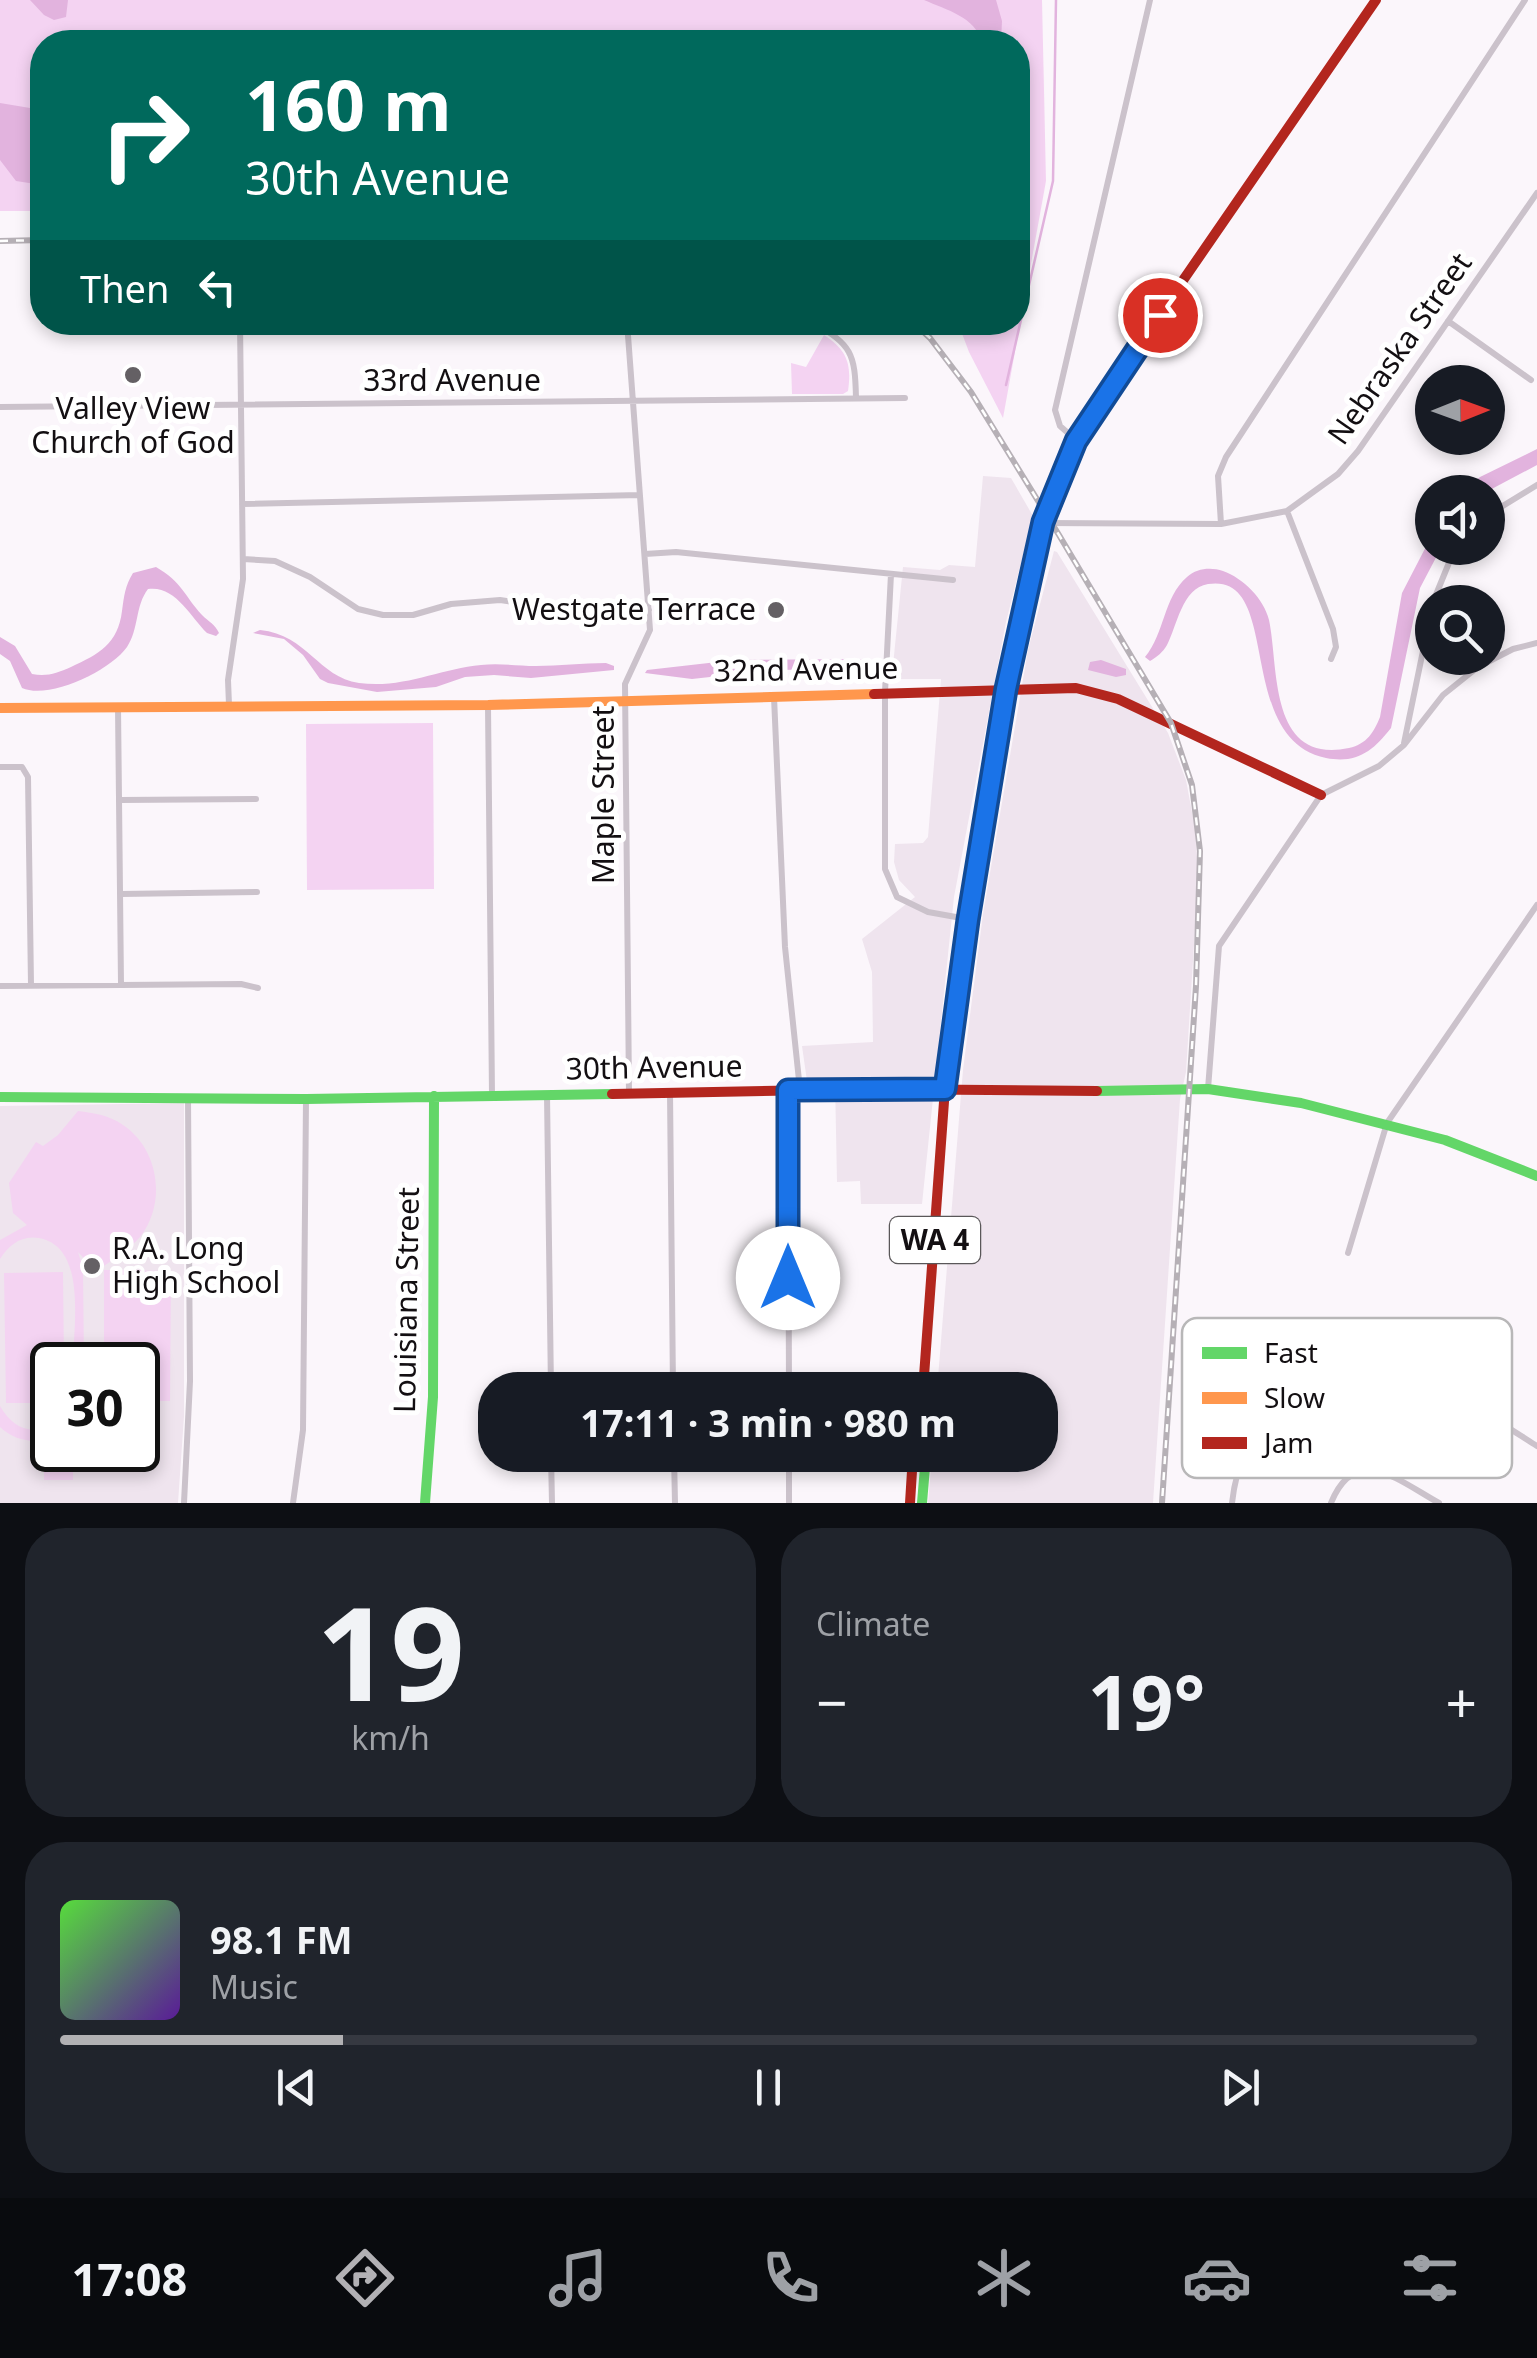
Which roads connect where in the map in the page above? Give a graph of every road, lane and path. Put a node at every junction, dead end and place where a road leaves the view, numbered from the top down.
1 (1150, 0) edge
2 (1376, 0) edge
3 (1525, 0) edge
4 (1537, 8) edge
5 (1537, 193) edge
6 (1448, 321) junction
7 (240, 335) edge
8 (628, 335) edge
9 (835, 335) edge
10 (1531, 380) dead end
11 (856, 398) junction
12 (905, 398) dead end
13 (632, 402) junction
14 (240, 405) junction
15 (0, 407) edge
16 (1076, 441) junction
17 (1537, 485) edge
18 (640, 495) junction
19 (242, 504) junction
20 (1505, 505) edge
21 (1287, 511) junction
22 (1043, 522) junction
23 (1221, 524) junction
24 (645, 554) junction
25 (243, 559) junction
26 (891, 574) junction
27 (952, 580) dead end
28 (648, 610) junction
29 (1537, 643) edge
30 (1331, 659) dead end
31 (1418, 675) edge
32 (1006, 689) junction
33 (886, 692) junction
34 (774, 695) junction
35 (625, 700) junction
36 (229, 705) junction
37 (488, 705) junction
38 (118, 707) junction
39 (0, 708) edge
40 (1404, 744) junction
41 (0, 767) edge
42 (1321, 795) junction
43 (256, 799) dead end
44 (120, 800) junction
45 (257, 892) dead end
46 (121, 894) junction
47 (1537, 905) edge
48 (968, 920) junction
49 (121, 984) junction
50 (0, 986) edge
51 (30, 986) junction
52 (258, 988) dead end
53 (945, 1089) junction
54 (788, 1090) junction
55 (800, 1090) junction
56 (1208, 1090) junction
57 (670, 1092) junction
58 (492, 1094) junction
59 (629, 1094) junction
60 (547, 1095) junction
61 (434, 1096) junction
62 (0, 1097) edge
63 (188, 1098) junction
64 (306, 1099) junction
65 (1387, 1123) junction
66 (1537, 1176) edge
67 (1348, 1254) dead end
68 (550, 1372) edge
69 (674, 1372) edge
70 (789, 1372) edge
71 (924, 1372) edge
72 (1512, 1432) edge
73 (1537, 1446) edge
74 (551, 1472) edge
75 (674, 1472) edge
76 (789, 1472) edge
77 (912, 1472) edge
78 (925, 1472) edge
79 (1236, 1478) edge
80 (1346, 1478) edge
81 (1392, 1478) edge
82 (184, 1503) edge
83 (293, 1503) edge
84 (425, 1503) edge
85 (552, 1503) edge
86 (675, 1503) edge
87 (789, 1503) edge
88 (910, 1503) edge
89 (922, 1503) edge
90 (1232, 1503) edge
91 (1331, 1503) edge
92 (1439, 1503) edge

1 - 16 street
2 - 16 street, WA 4
3 - 4 street
3 - 23 street
5 - 6 street, Nebraska Street
6 - 10 street
6 - 21 street, Nebraska Street
7 - 14 street
8 - 13 street, Maple Street
9 - 11 street
11 - 12 street, 33rd Avenue
11 - 13 street, 33rd Avenue
13 - 14 street, 33rd Avenue
13 - 18 street, Maple Street
14 - 15 street, 33rd Avenue
14 - 19 street
16 - 22 street, WA 4
17 - 20 street
18 - 19 street
18 - 24 street, Maple Street
19 - 25 street
21 - 23 street, Nebraska Street
21 - 30 street
22 - 23 street, Nebraska Street
22 - 32 street, WA 4
24 - 26 street
24 - 28 street, Maple Street
25 - 28 street
25 - 36 street
26 - 27 street
26 - 33 street
28 - 35 street, Maple Street
29 - 40 street
31 - 40 street
32 - 33 street, 32nd Avenue
32 - 42 street, 32nd Avenue
32 - 48 street, WA 4
33 - 34 street, 32nd Avenue
33 - 48 street
34 - 35 street, 32nd Avenue
34 - 55 street
35 - 37 street, 32nd Avenue
35 - 59 street, Maple Street
36 - 37 street, 32nd Avenue
36 - 38 street, 32nd Avenue
37 - 58 street
38 - 39 street, 32nd Avenue
38 - 44 street
40 - 42 street
41 - 51 street
42 - 56 street
43 - 44 street
44 - 46 street
45 - 46 street
46 - 49 street
47 - 65 street
48 - 53 street, WA 4
49 - 51 street
49 - 52 street
50 - 51 street
53 - 55 street, 30th Avenue
53 - 56 street, 30th Avenue
53 - 71 street, WA 4
54 - 55 street, 30th Avenue
54 - 57 street, 30th Avenue
54 - 70 street
56 - 65 street, 30th Avenue
57 - 59 street, 30th Avenue
57 - 69 street
58 - 60 street, 30th Avenue
58 - 61 street, 30th Avenue
59 - 60 street, 30th Avenue
60 - 68 street
61 - 64 street, 30th Avenue
61 - 84 street, Louisiana Street
62 - 63 street, 30th Avenue
63 - 64 street, 30th Avenue
63 - 82 street
64 - 83 street
65 - 66 street, 30th Avenue
65 - 67 street
72 - 73 street
74 - 85 street
75 - 86 street
76 - 87 street
77 - 88 street
78 - 89 street
79 - 90 street
80 - 91 street
81 - 92 street

